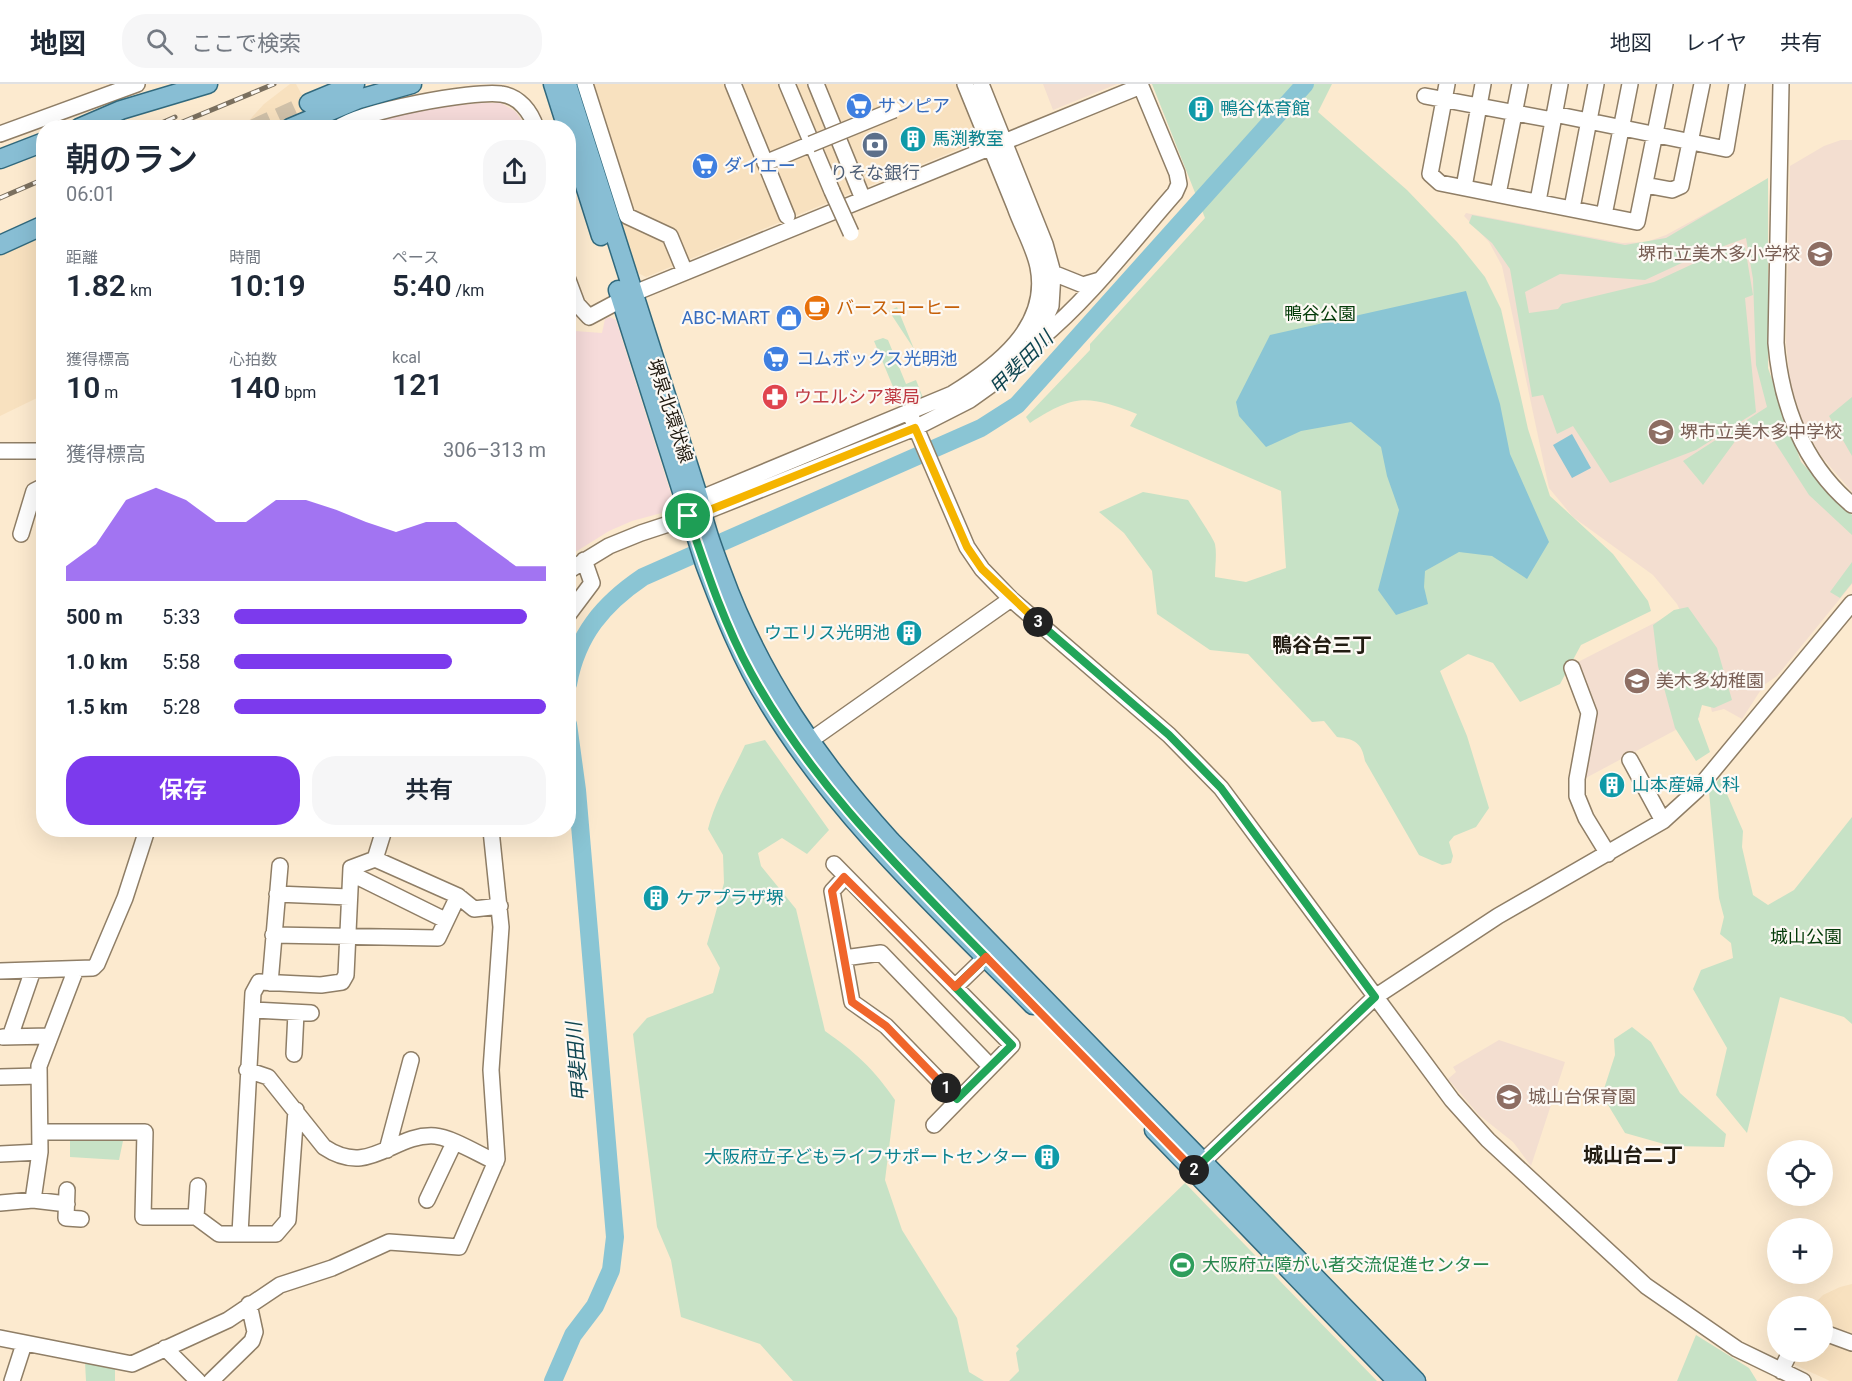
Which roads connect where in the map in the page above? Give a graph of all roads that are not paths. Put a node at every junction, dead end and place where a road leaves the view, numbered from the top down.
1 (138, 84) edge
2 (180, 84) edge
3 (208, 84) edge
4 (355, 84) edge
5 (412, 84) edge
6 (553, 84) edge
7 (567, 84) edge
8 (585, 84) edge
9 (733, 84) edge
10 (787, 84) edge
11 (816, 84) edge
12 (965, 84) edge
13 (981, 84) edge
14 (1447, 84) edge
15 (1484, 84) edge
16 (1520, 84) edge
17 (1560, 84) edge
18 (1596, 84) edge
19 (1630, 84) edge
20 (1665, 84) edge
21 (1702, 84) edge
22 (1737, 84) edge
23 (1781, 84) edge
24 (1140, 85) edge
25 (1425, 96) dead end
26 (1444, 100) junction
27 (309, 103) tunnel mouth
28 (1479, 106) junction
29 (121, 110) junction
30 (894, 110) dead end
31 (1514, 113) junction
32 (1554, 117) junction
33 (39, 120) edge
34 (98, 120) edge
35 (309, 120) tunnel mouth
36 (353, 120) edge
37 (533, 120) edge
38 (564, 120) edge
39 (36, 121) edge
40 (1589, 121) junction
41 (1622, 128) junction
42 (0, 134) edge
43 (1655, 135) junction
44 (1690, 141) junction
45 (811, 144) junction
46 (997, 144) junction
47 (36, 145) edge
48 (576, 154) edge
49 (0, 159) edge
50 (765, 163) junction
51 (1645, 184) junction
52 (1464, 187) junction
53 (1498, 194) junction
54 (862, 199) junction
55 (1538, 201) junction
56 (1572, 208) junction
57 (1604, 215) junction
58 (787, 216) dead end
59 (36, 230) edge
60 (851, 233) dead end
61 (0, 245) edge
62 (685, 272) junction
63 (1053, 273) junction
64 (1100, 280) junction
65 (627, 296) junction
66 (576, 301) edge
67 (1033, 346) junction
68 (915, 426) junction
69 (0, 451) edge
70 (36, 451) edge
71 (36, 490) edge
72 (1852, 505) edge
73 (696, 510) junction
74 (26, 529) dead end
75 (584, 560) junction
76 (576, 566) edge
77 (1011, 599) junction
78 (1852, 603) edge
79 (576, 604) edge
80 (1572, 668) dead end
81 (803, 745) junction
82 (1630, 760) dead end
83 (1663, 821) junction
84 (145, 837) edge
85 (382, 837) edge
86 (492, 837) edge
87 (1608, 854) junction
88 (375, 859) junction
89 (834, 864) dead end
90 (280, 866) dead end
91 (351, 877) junction
92 (844, 877) junction
93 (277, 894) junction
94 (458, 896) junction
95 (349, 897) junction
96 (500, 906) junction
97 (445, 920) junction
98 (273, 935) junction
99 (348, 936) junction
100 (986, 957) junction
101 (844, 958) junction
102 (76, 969) junction
103 (33, 970) junction
104 (0, 971) edge
105 (270, 983) junction
106 (955, 987) junction
107 (1375, 997) junction
108 (252, 1010) junction
109 (50, 1036) junction
110 (5, 1037) edge
111 (294, 1054) dead end
112 (411, 1060) dead end
113 (990, 1066) junction
114 (247, 1070) junction
115 (39, 1076) junction
116 (0, 1077) edge
117 (957, 1099) junction
118 (296, 1110) junction
119 (934, 1125) dead end
120 (40, 1132) junction
121 (454, 1143) junction
122 (387, 1150) junction
123 (40, 1152) junction
124 (0, 1154) edge
125 (495, 1162) junction
126 (1198, 1167) junction
127 (198, 1186) dead end
128 (33, 1200) junction
129 (427, 1200) dead end
130 (0, 1206) edge
131 (196, 1217) junction
132 (81, 1219) dead end
133 (240, 1234) junction
134 (249, 1304) junction
135 (1833, 1336) edge
136 (0, 1338) edge
137 (1852, 1343) edge
138 (24, 1344) junction
139 (165, 1348) junction
140 (1785, 1362) edge
141 (1781, 1371) junction
142 (1798, 1380) edge
143 (12, 1381) edge
144 (198, 1381) edge
145 (210, 1381) edge
146 (1397, 1381) edge
147 (1416, 1381) edge

1 - 33 street
2 - 29 main road
3 - 29 main road
4 - 27 main road
5 - 35 main road
6 - 38 main road
7 - 65 main road, 堺泉北環状線
8 - 62 street
9 - 50 street
10 - 45 street
11 - 54 street
12 - 46 street
13 - 46 street
14 - 26 street
15 - 28 street
16 - 31 street
17 - 32 street
18 - 40 street
19 - 41 street
20 - 43 street
21 - 44 street
22 - 44 street
23 - 72 street
24 - 46 street
24 - 64 street
25 - 26 street
26 - 28 street
26 - 52 street
28 - 31 street
28 - 52 street
29 - 34 main road
30 - 45 street, bridge
31 - 32 street
31 - 53 street
32 - 40 street
32 - 55 street
36 - 37 street
39 - 42 street
40 - 41 street
40 - 56 street
41 - 43 street
41 - 57 street
43 - 44 street
43 - 51 street
44 - 51 street
45 - 50 street
45 - 60 street, bridge
46 - 54 street
46 - 63 street
46 - 68 street
47 - 49 main road
48 - 65 main road, 堺泉北環状線
50 - 58 street
51 - 57 street
52 - 53 street
53 - 55 street
54 - 62 street
55 - 56 street
56 - 57 street
59 - 61 main road
62 - 65 street
63 - 64 street
63 - 67 street
64 - 67 street
65 - 66 street
65 - 73 main road, 堺泉北環状線
67 - 68 street
68 - 73 street
68 - 77 street
69 - 70 street
71 - 74 street
73 - 75 street
73 - 81 main road, 堺泉北環状線
75 - 76 street
75 - 79 street
77 - 81 street
77 - 107 street
78 - 83 street
80 - 87 street
81 - 100 main road, 堺泉北環状線
81 - 126 main road, 堺泉北環状線
82 - 83 street
83 - 87 street
84 - 102 street
85 - 88 street
86 - 96 street
87 - 107 street
88 - 91 street
88 - 94 street
89 - 92 street
90 - 93 street
91 - 95 street
91 - 97 street
92 - 101 street
92 - 106 street
93 - 95 street
93 - 98 street
94 - 96 street
94 - 97 street
95 - 99 street
96 - 125 street
97 - 99 street
98 - 99 street
98 - 105 street
99 - 105 street
100 - 106 street
100 - 126 main road, 堺泉北環状線
101 - 113 street
101 - 117 street
102 - 103 street
102 - 109 street
103 - 104 street
103 - 110 street
105 - 108 street
106 - 113 street
107 - 126 street
107 - 141 street
108 - 111 street
108 - 114 street
109 - 110 street
109 - 115 street
112 - 122 street
113 - 117 street
114 - 118 street
114 - 133 street
115 - 116 street
115 - 120 street
117 - 119 street
118 - 122 street
118 - 133 street
120 - 123 street
120 - 131 street
121 - 122 street
121 - 125 street
121 - 129 street
123 - 124 street
123 - 128 street
125 - 134 street
126 - 146 main road, 堺泉北環状線
126 - 147 main road, 堺泉北環状線
127 - 131 street
128 - 130 street
128 - 132 street
131 - 133 street
134 - 139 street
134 - 145 street
135 - 137 street
136 - 138 street
138 - 139 street
138 - 143 street
139 - 144 street
140 - 141 street
141 - 142 street

